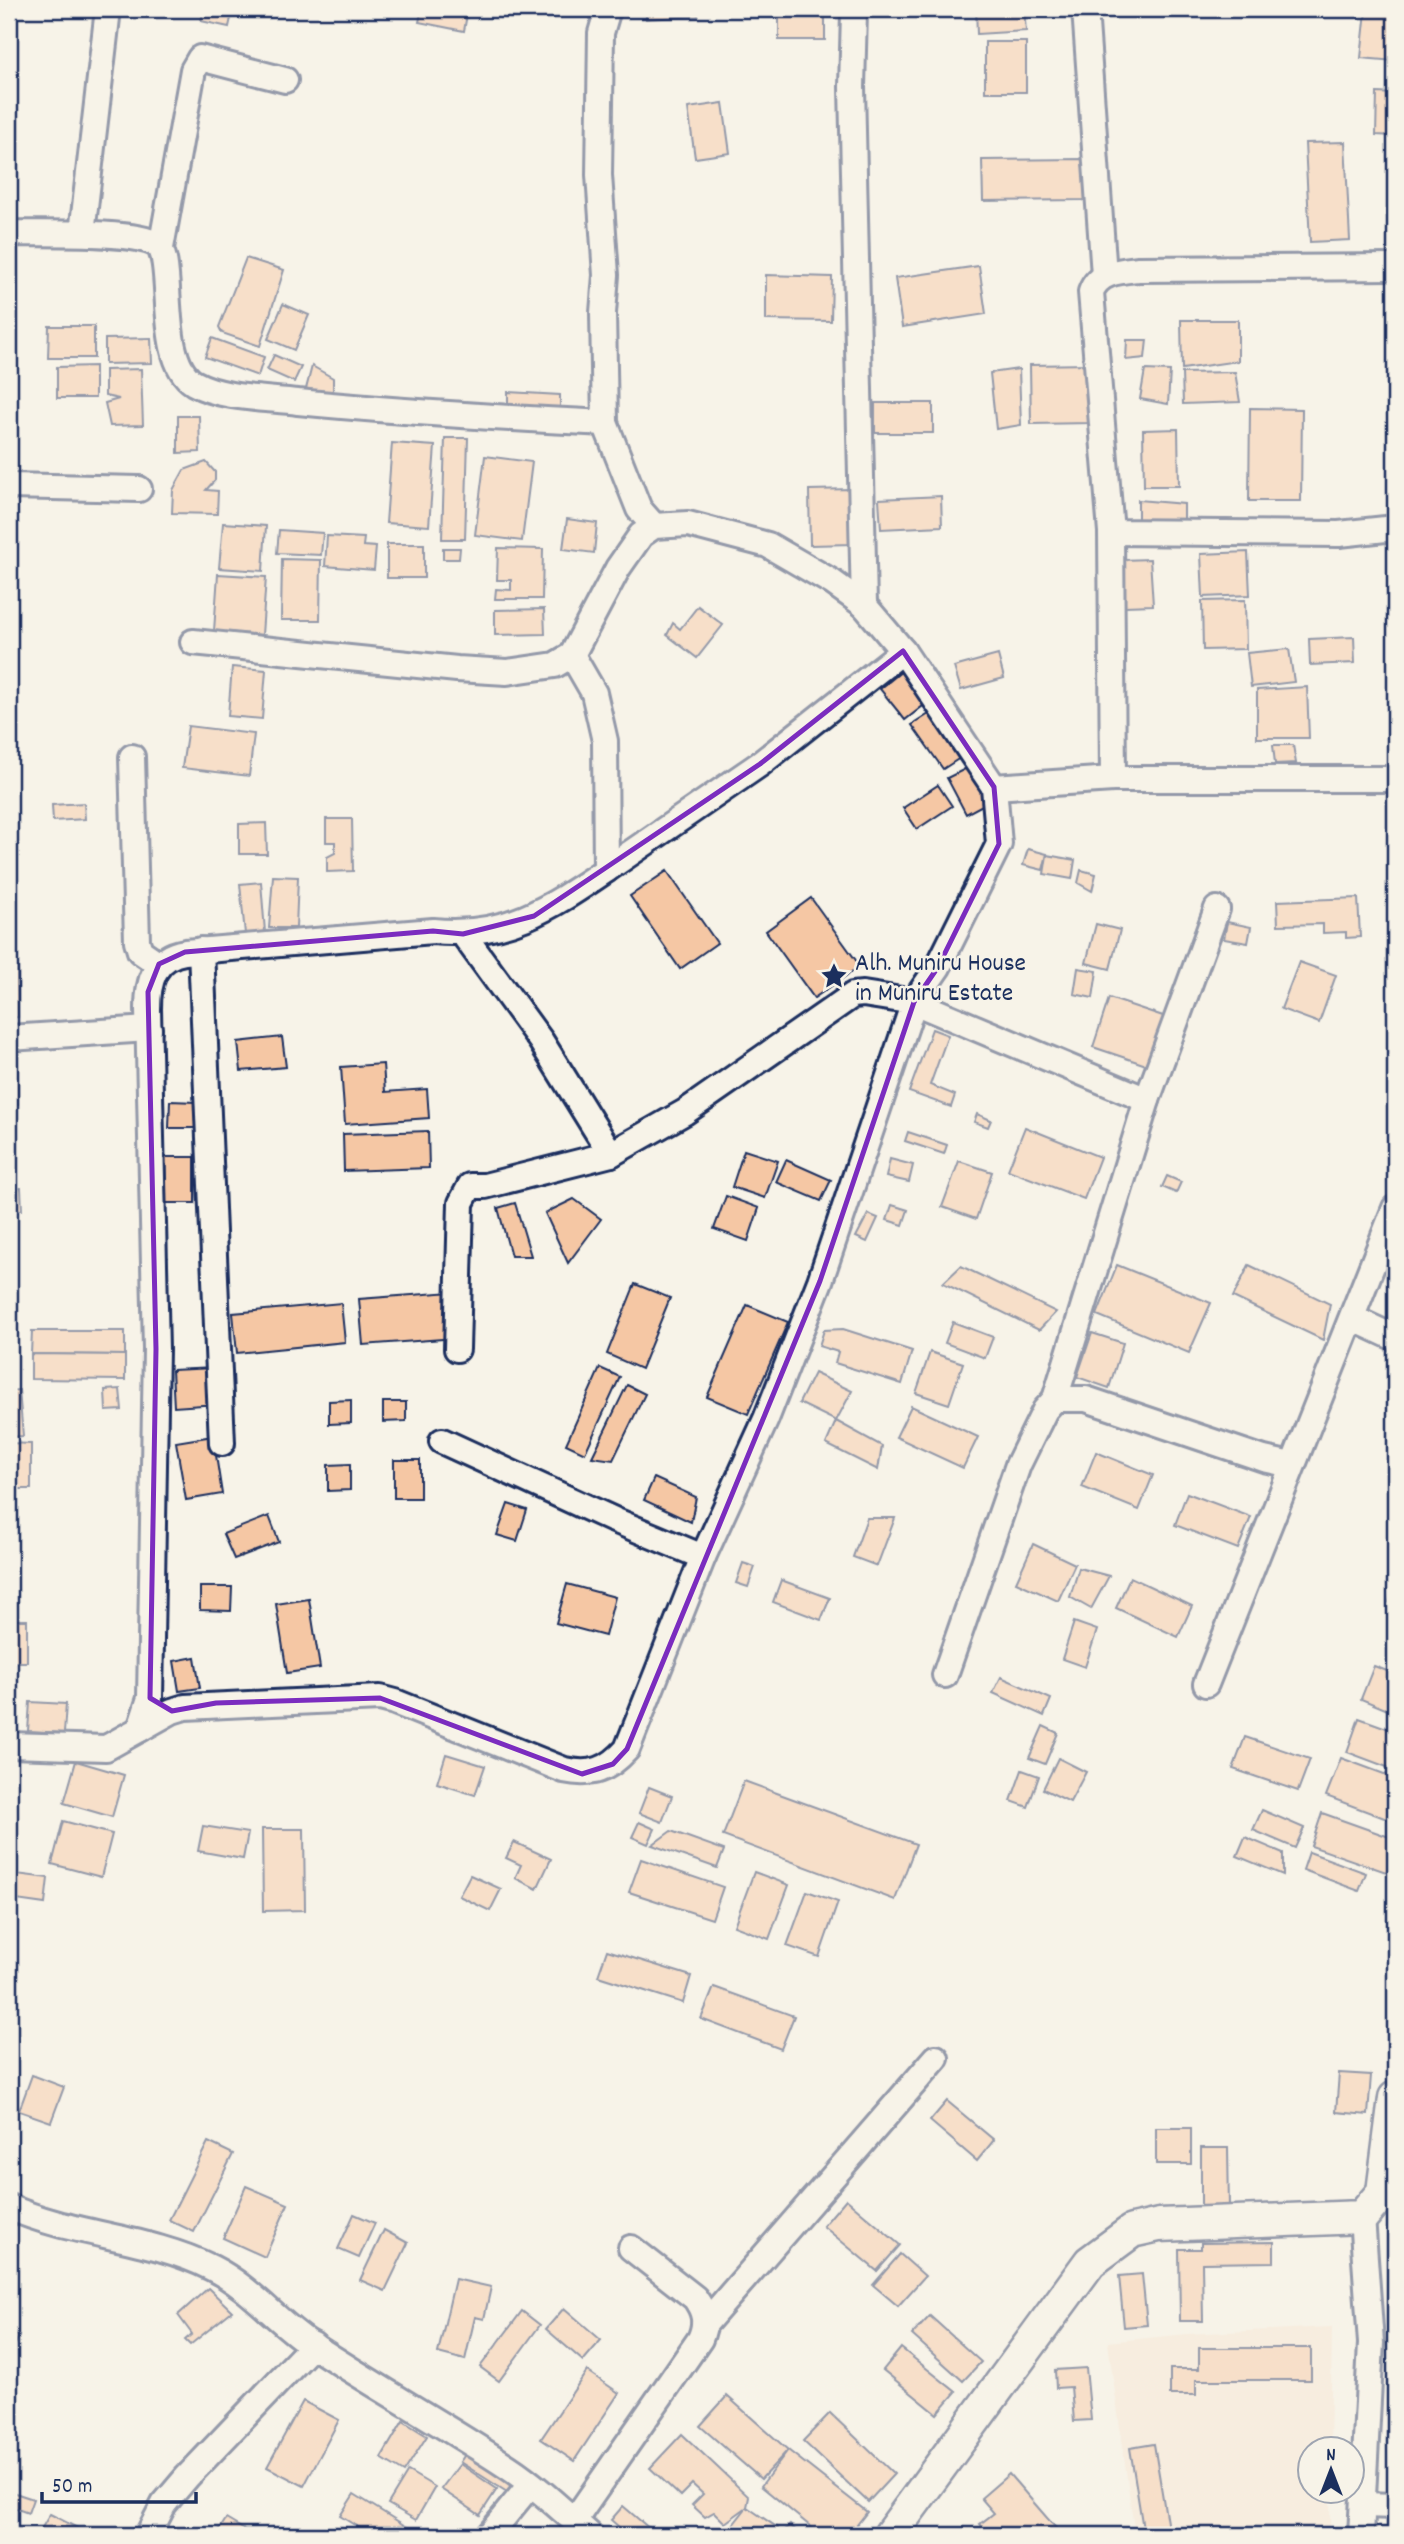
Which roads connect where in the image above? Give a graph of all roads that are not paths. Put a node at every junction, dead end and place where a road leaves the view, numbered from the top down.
1 (108, 9) edge
2 (608, 9) edge
3 (1086, 9) edge
4 (852, 10) edge
5 (285, 80) dead end
6 (9, 233) edge
7 (82, 233) junction
8 (161, 248) junction
9 (1395, 267) edge
10 (1104, 275) junction
11 (605, 423) junction
12 (9, 486) edge
13 (139, 489) dead end
14 (654, 526) junction
15 (1395, 528) edge
16 (1111, 532) junction
17 (864, 605) junction
18 (194, 642) dead end
19 (903, 651) junction
20 (572, 655) junction
21 (132, 757) dead end
22 (1113, 779) junction
23 (1395, 779) edge
24 (995, 787) junction
25 (606, 870) junction
26 (1217, 909) dead end
27 (463, 934) junction
28 (201, 950) junction
29 (159, 964) junction
30 (914, 1002) junction
31 (149, 1029) junction
32 (9, 1038) edge
33 (1147, 1100) junction
34 (611, 1154) junction
35 (1395, 1208) edge
36 (1352, 1318) junction
37 (1395, 1338) edge
38 (457, 1349) dead end
39 (1055, 1399) junction
40 (442, 1441) dead end
41 (222, 1443) dead end
42 (1291, 1465) junction
43 (703, 1557) junction
44 (945, 1675) dead end
45 (1206, 1684) dead end
46 (150, 1698) junction
47 (172, 1711) junction
48 (140, 1730) junction
49 (9, 1745) edge
50 (936, 2058) dead end
51 (1395, 2098) edge
52 (9, 2207) edge
53 (1362, 2217) junction
54 (631, 2248) dead end
55 (705, 2324) junction
56 (313, 2345) junction
57 (1366, 2459) edge
58 (530, 2485) junction
59 (1366, 2505) edge
60 (1364, 2506) edge
61 (1395, 2506) edge
62 (582, 2528) edge
63 (148, 2535) edge
64 (489, 2535) edge
65 (890, 2535) edge
66 (1361, 2535) edge

1 - 7 street
2 - 11 street
3 - 10 street
4 - 17 street
5 - 8 street
6 - 7 street
7 - 8 street
8 - 11 street
9 - 10 street
10 - 16 street
11 - 14 street
12 - 13 street
14 - 17 street
14 - 20 street
15 - 16 street
16 - 22 street
17 - 19 street
18 - 20 street
19 - 24 street
19 - 25 street
20 - 25 street
21 - 29 street
22 - 23 street
22 - 24 street
24 - 30 street
25 - 27 street
26 - 33 street
27 - 28 street
27 - 34 street
28 - 29 street
28 - 41 street
29 - 31 street
30 - 33 street
30 - 34 street
30 - 43 street
31 - 32 street
31 - 46 street
33 - 39 street
34 - 38 street
35 - 36 street
36 - 37 street
36 - 42 street
39 - 42 street
39 - 44 street
40 - 43 street
42 - 45 street
43 - 47 street
46 - 47 street
46 - 48 street
47 - 48 street
48 - 49 street
50 - 55 street
51 - 53 street
52 - 56 street
53 - 57 street
53 - 65 street
54 - 55 street
55 - 62 street
56 - 58 street
56 - 63 street
58 - 62 street
58 - 64 street
59 - 61 street
60 - 66 street

